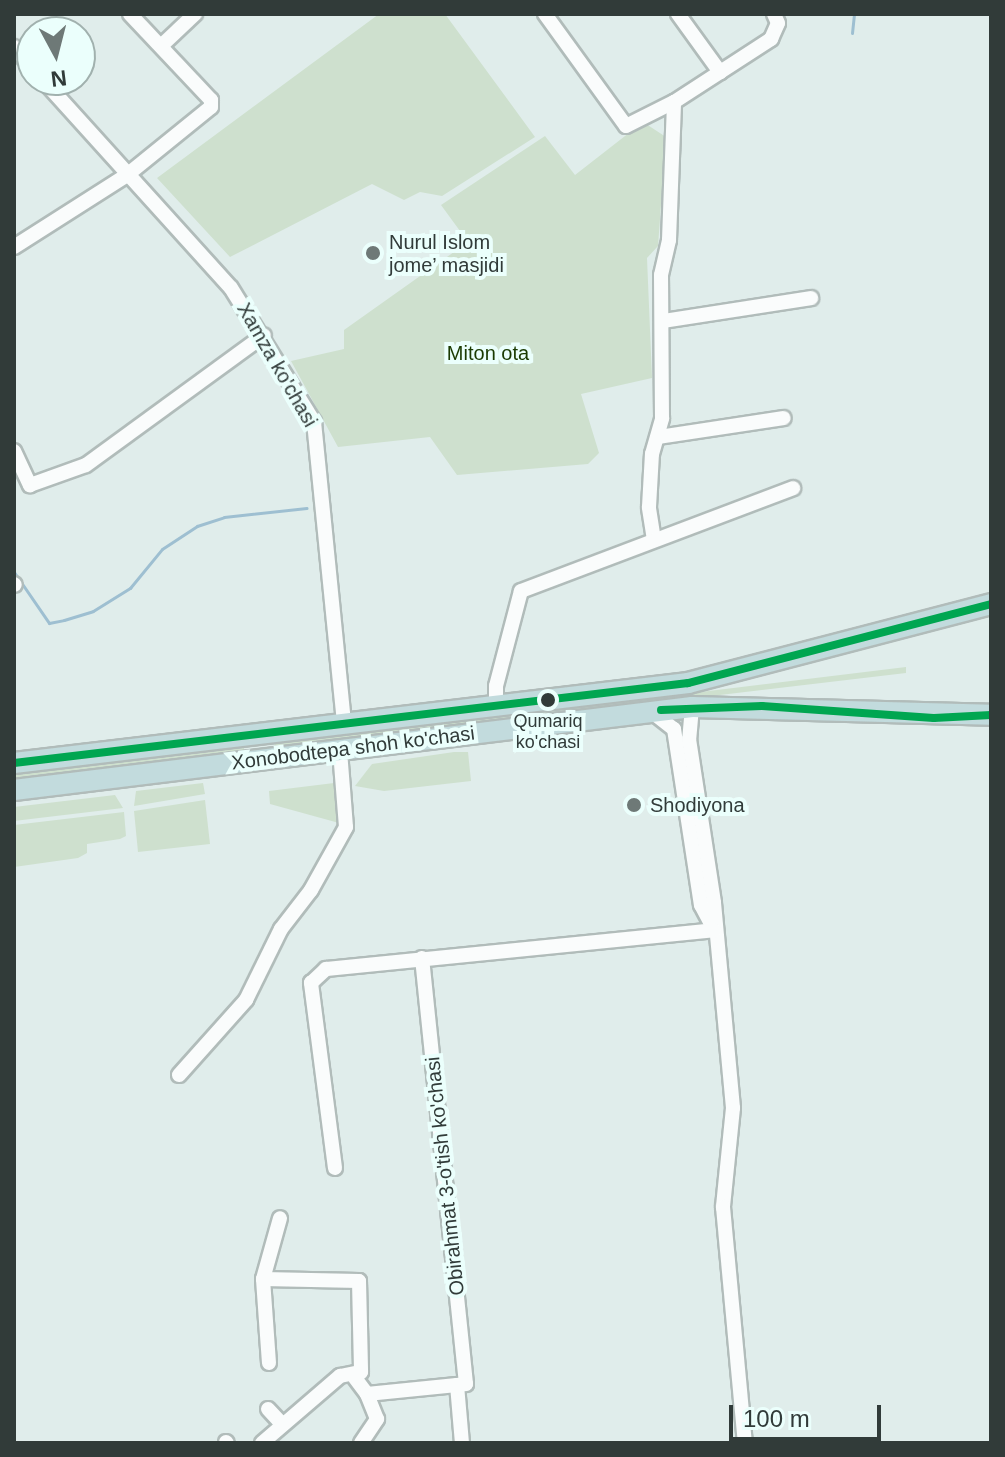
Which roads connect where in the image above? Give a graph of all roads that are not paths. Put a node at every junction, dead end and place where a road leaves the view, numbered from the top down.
1 (130, 14) edge
2 (195, 14) edge
3 (545, 14) edge
4 (678, 14) edge
5 (774, 14) edge
6 (161, 46) junction
7 (720, 72) junction
8 (57, 96) edge
9 (674, 102) junction
10 (127, 175) junction
11 (14, 247) edge
12 (811, 298) dead end
13 (663, 321) junction
14 (264, 335) junction
15 (784, 418) dead end
16 (658, 437) junction
17 (14, 451) edge
18 (793, 488) dead end
19 (654, 540) junction
20 (991, 604) edge
21 (496, 706) junction
22 (692, 707) junction
23 (649, 712) junction
24 (991, 715) edge
25 (344, 724) junction
26 (266, 733) junction
27 (340, 750) junction
28 (268, 759) junction
29 (14, 763) edge
30 (14, 790) edge
31 (714, 930) junction
32 (422, 958) junction
33 (179, 1075) dead end
34 (335, 1168) dead end
35 (280, 1218) dead end
36 (263, 1279) junction
37 (269, 1363) dead end
38 (361, 1372) junction
39 (457, 1385) junction
40 (367, 1394) junction
41 (268, 1409) dead end
42 (282, 1424) junction
43 (262, 1443) edge
44 (361, 1443) edge
45 (462, 1443) edge
46 (745, 1443) edge

1 - 6 street
2 - 6 street
3 - 9 street
4 - 7 street
5 - 7 street
6 - 10 street
7 - 9 street
8 - 10 street, Xamza ko'chasi
9 - 13 street
10 - 11 street
10 - 14 street, Xamza ko'chasi
12 - 13 street
13 - 16 street
14 - 17 street
14 - 25 street, Xamza ko'chasi
15 - 16 street
16 - 19 street
18 - 19 street
19 - 21 street
20 - 21 highway, Xonobodtepa shoh ko'chasi
21 - 25 highway, Xonobodtepa shoh ko'chasi
22 - 23 highway, Xonobodtepa shoh ko'chasi
22 - 24 highway, Xonobodtepa shoh ko'chasi
22 - 31 street
23 - 27 highway, Xonobodtepa shoh ko'chasi
23 - 31 street
25 - 26 highway, Xonobodtepa shoh ko'chasi
26 - 28 highway
26 - 29 highway, Xonobodtepa shoh ko'chasi
27 - 28 highway, Xonobodtepa shoh ko'chasi
27 - 33 street
28 - 30 highway, Xonobodtepa shoh ko'chasi
31 - 32 street
31 - 46 street
32 - 34 street
32 - 39 street, Obirahmat 3-o'tish ko'chasi
35 - 36 street
36 - 37 street
36 - 38 street
38 - 40 street
38 - 42 street
39 - 40 street
39 - 45 street, Obirahmat 3-o'tish ko'chasi
40 - 44 street
41 - 42 street
42 - 43 street

